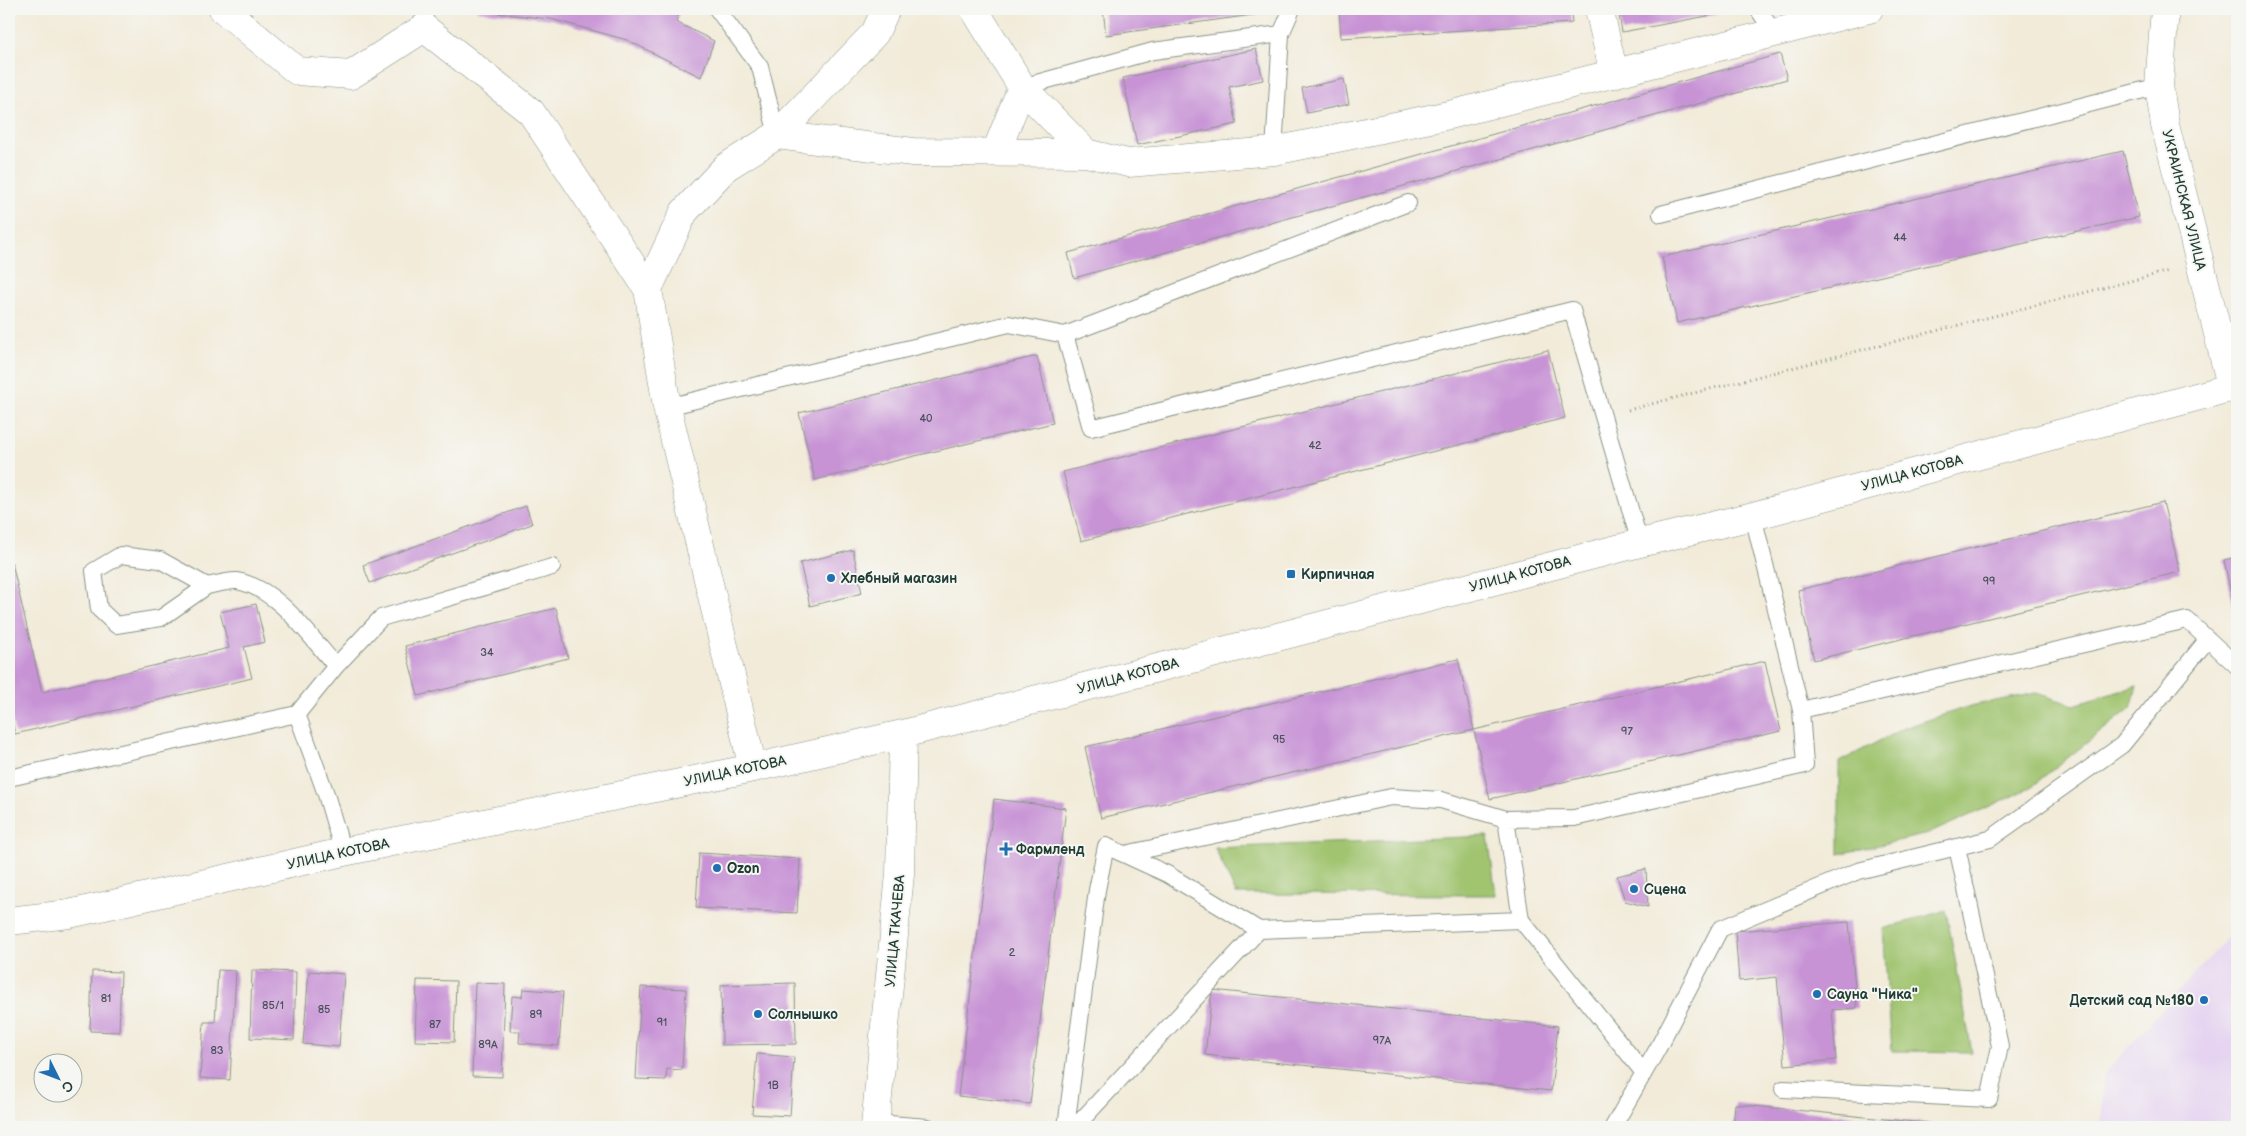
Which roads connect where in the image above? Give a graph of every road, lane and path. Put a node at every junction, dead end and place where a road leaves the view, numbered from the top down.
1 (223, 9) edge
2 (717, 9) edge
3 (886, 9) edge
4 (974, 9) edge
5 (1292, 9) edge
6 (1599, 9) edge
7 (1758, 9) edge
8 (1870, 9) edge
9 (2165, 9) edge
10 (424, 18) edge
11 (1774, 33) junction
12 (1281, 34) junction
13 (1614, 74) junction
14 (2159, 86) junction
15 (1022, 87) junction
16 (777, 135) junction
17 (1274, 151) junction
18 (996, 152) junction
19 (1086, 153) junction
20 (1408, 203) dead end
21 (1661, 214) dead end
22 (2200, 263) junction
23 (648, 289) junction
24 (1065, 335) junction
25 (2235, 388) edge
26 (667, 407) junction
27 (1603, 416) junction
28 (1754, 516) junction
29 (1640, 543) junction
30 (552, 567) dead end
31 (207, 586) junction
32 (2208, 639) junction
33 (336, 666) junction
34 (2237, 666) edge
35 (1801, 710) junction
36 (297, 714) junction
37 (903, 734) junction
38 (753, 768) junction
39 (9, 778) edge
40 (1506, 819) junction
41 (1957, 847) junction
42 (343, 852) junction
43 (1125, 854) junction
44 (1521, 920) junction
45 (9, 921) edge
46 (1259, 930) junction
47 (1644, 1073) junction
48 (1783, 1089) dead end
49 (876, 1125) edge
50 (928, 1127) edge
51 (1066, 1127) edge
52 (1075, 1127) edge
53 (1613, 1127) edge

1 - 10 street
2 - 16 lane
3 - 16 street
4 - 15 street
5 - 12 lane
6 - 13 street
7 - 11 lane
8 - 11 street
9 - 14 street, УКРАИНСКАЯ УЛИЦА
10 - 23 street
11 - 13 street
12 - 15 lane
12 - 17 lane
13 - 17 street
14 - 21 lane
14 - 22 street, УКРАИНСКАЯ УЛИЦА
15 - 18 street
15 - 19 street
16 - 18 street
16 - 23 street
17 - 19 street
18 - 19 street
20 - 24 lane
22 - 25 street, УКРАИНСКАЯ УЛИЦА
22 - 27 path
23 - 26 street
24 - 26 lane
24 - 27 lane
25 - 28 street, УЛИЦА КОТОВА
26 - 38 street
27 - 29 lane
28 - 29 street, УЛИЦА КОТОВА
28 - 35 lane
29 - 37 street, УЛИЦА КОТОВА
30 - 33 lane
31 - 31 lane
31 - 33 lane
32 - 34 lane
32 - 35 lane
32 - 41 lane
33 - 36 lane
35 - 40 lane
36 - 39 lane
36 - 42 lane
37 - 38 street, УЛИЦА КОТОВА
37 - 49 street, УЛИЦА ТКАЧЕВА
38 - 42 street, УЛИЦА КОТОВА
40 - 43 lane
40 - 44 lane
41 - 47 lane
41 - 48 lane
42 - 45 street, УЛИЦА КОТОВА
43 - 46 lane
43 - 51 lane
44 - 46 lane
44 - 47 lane
46 - 52 lane
47 - 53 lane
49 - 50 lane

